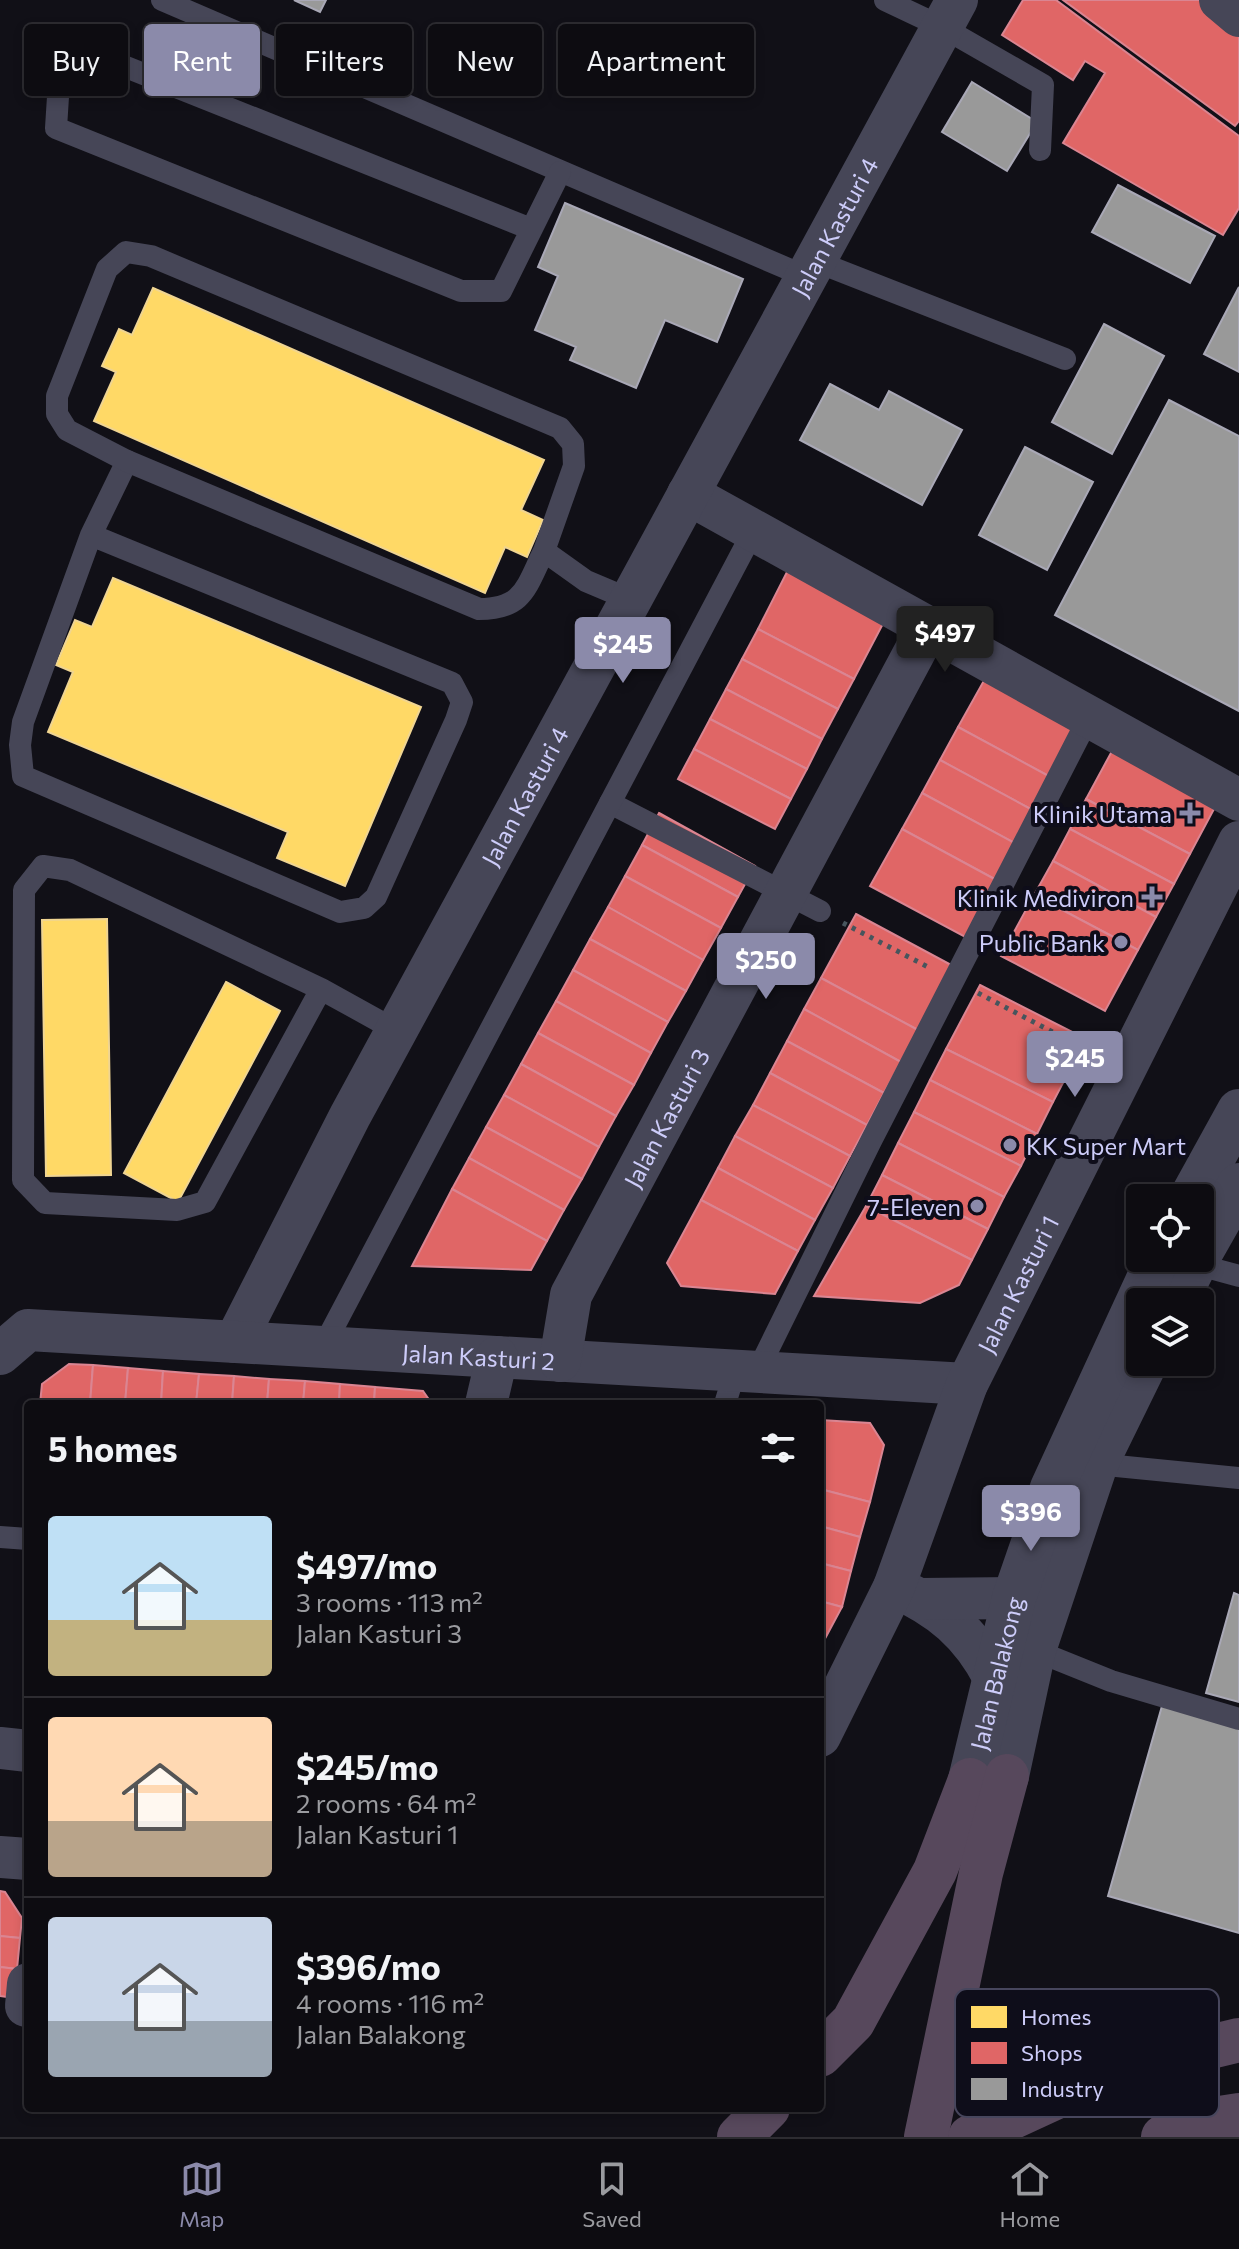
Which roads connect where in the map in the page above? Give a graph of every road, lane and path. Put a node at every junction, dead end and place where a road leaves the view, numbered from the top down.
1 (162, 0) edge
2 (885, 0) edge
3 (1220, 0) edge
4 (950, 14) edge
5 (1239, 16) edge
6 (1040, 150) dead end
7 (560, 172) junction
8 (531, 229) junction
9 (811, 269) junction
10 (1065, 359) dead end
11 (127, 461) junction
12 (688, 494) junction
13 (754, 530) junction
14 (91, 535) junction
15 (544, 551) junction
16 (631, 600) junction
17 (928, 627) junction
18 (1089, 717) junction
19 (1237, 794) edge
20 (610, 803) junction
21 (1239, 842) edge
22 (803, 902) junction
23 (953, 979) junction
24 (321, 989) junction
25 (397, 1031) junction
26 (1126, 1071) junction
27 (1239, 1111) edge
28 (1199, 1184) edge
29 (1239, 1185) edge
30 (1214, 1221) edge
31 (1214, 1267) edge
32 (1180, 1272) edge
33 (1239, 1276) edge
34 (235, 1342) junction
35 (323, 1347) junction
36 (0, 1354) edge
37 (497, 1357) junction
38 (560, 1361) junction
39 (1139, 1376) edge
40 (739, 1382) edge
41 (967, 1384) junction
42 (487, 1400) edge
43 (1096, 1464) junction
44 (1239, 1478) edge
45 (0, 1537) edge
46 (24, 1539) edge
47 (908, 1593) junction
48 (1014, 1598) junction
49 (1034, 1650) junction
50 (994, 1678) junction
51 (1239, 1719) edge
52 (824, 1730) edge
53 (0, 1748) edge
54 (24, 1751) edge
55 (988, 1778) junction
56 (0, 1857) edge
57 (24, 1859) edge
58 (957, 1989) edge
59 (955, 1998) edge
60 (1239, 2040) edge
61 (1219, 2045) edge
62 (824, 2051) edge
63 (764, 2112) edge
64 (1239, 2115) edge
65 (1013, 2117) edge
66 (739, 2137) edge
67 (926, 2137) edge
68 (970, 2137) edge
69 (1163, 2137) edge

1 - 7 lane
2 - 4 lane
3 - 5 street
4 - 6 lane
4 - 9 street, Jalan Kasturi 4
7 - 8 lane
7 - 9 lane
8 - 8 lane
9 - 10 lane
9 - 12 street, Jalan Kasturi 4
11 - 14 lane
11 - 15 lane
11 - 15 lane
12 - 13 street
12 - 16 street, Jalan Kasturi 4
13 - 17 street
13 - 20 lane
14 - 14 lane
15 - 16 lane
16 - 25 street, Jalan Kasturi 4
17 - 18 street
17 - 22 street, Jalan Kasturi 3
18 - 19 street
18 - 23 lane
20 - 22 lane
20 - 35 lane
21 - 26 street, Jalan Kasturi 1
22 - 23 path
22 - 38 street, Jalan Kasturi 3
23 - 26 path
23 - 40 lane
24 - 24 lane
24 - 25 lane
25 - 34 street, Jalan Kasturi 4
26 - 41 street, Jalan Kasturi 1
27 - 28 street
29 - 30 street, Jalan Balakong
31 - 33 lane
32 - 48 street, Jalan Balakong
34 - 35 street, Jalan Kasturi 2
34 - 36 street, Jalan Kasturi 2
35 - 37 street, Jalan Kasturi 2
37 - 38 street, Jalan Kasturi 2
37 - 42 street
38 - 40 street, Jalan Kasturi 2
39 - 43 street, Jalan Balakong
40 - 41 street, Jalan Kasturi 2
41 - 47 street, Jalan Kasturi 1
43 - 44 lane
43 - 49 street, Jalan Balakong
45 - 46 lane
47 - 48 street
47 - 50 street
47 - 52 street, Jalan Kasturi 1
48 - 50 street, Jalan Balakong
49 - 51 lane
49 - 55 street, Jalan Balakong
50 - 55 street, Jalan Balakong
53 - 54 street
55 - 58 highway
55 - 62 highway
56 - 57 street
59 - 67 highway
60 - 61 highway
63 - 66 highway
64 - 69 highway
65 - 68 highway

